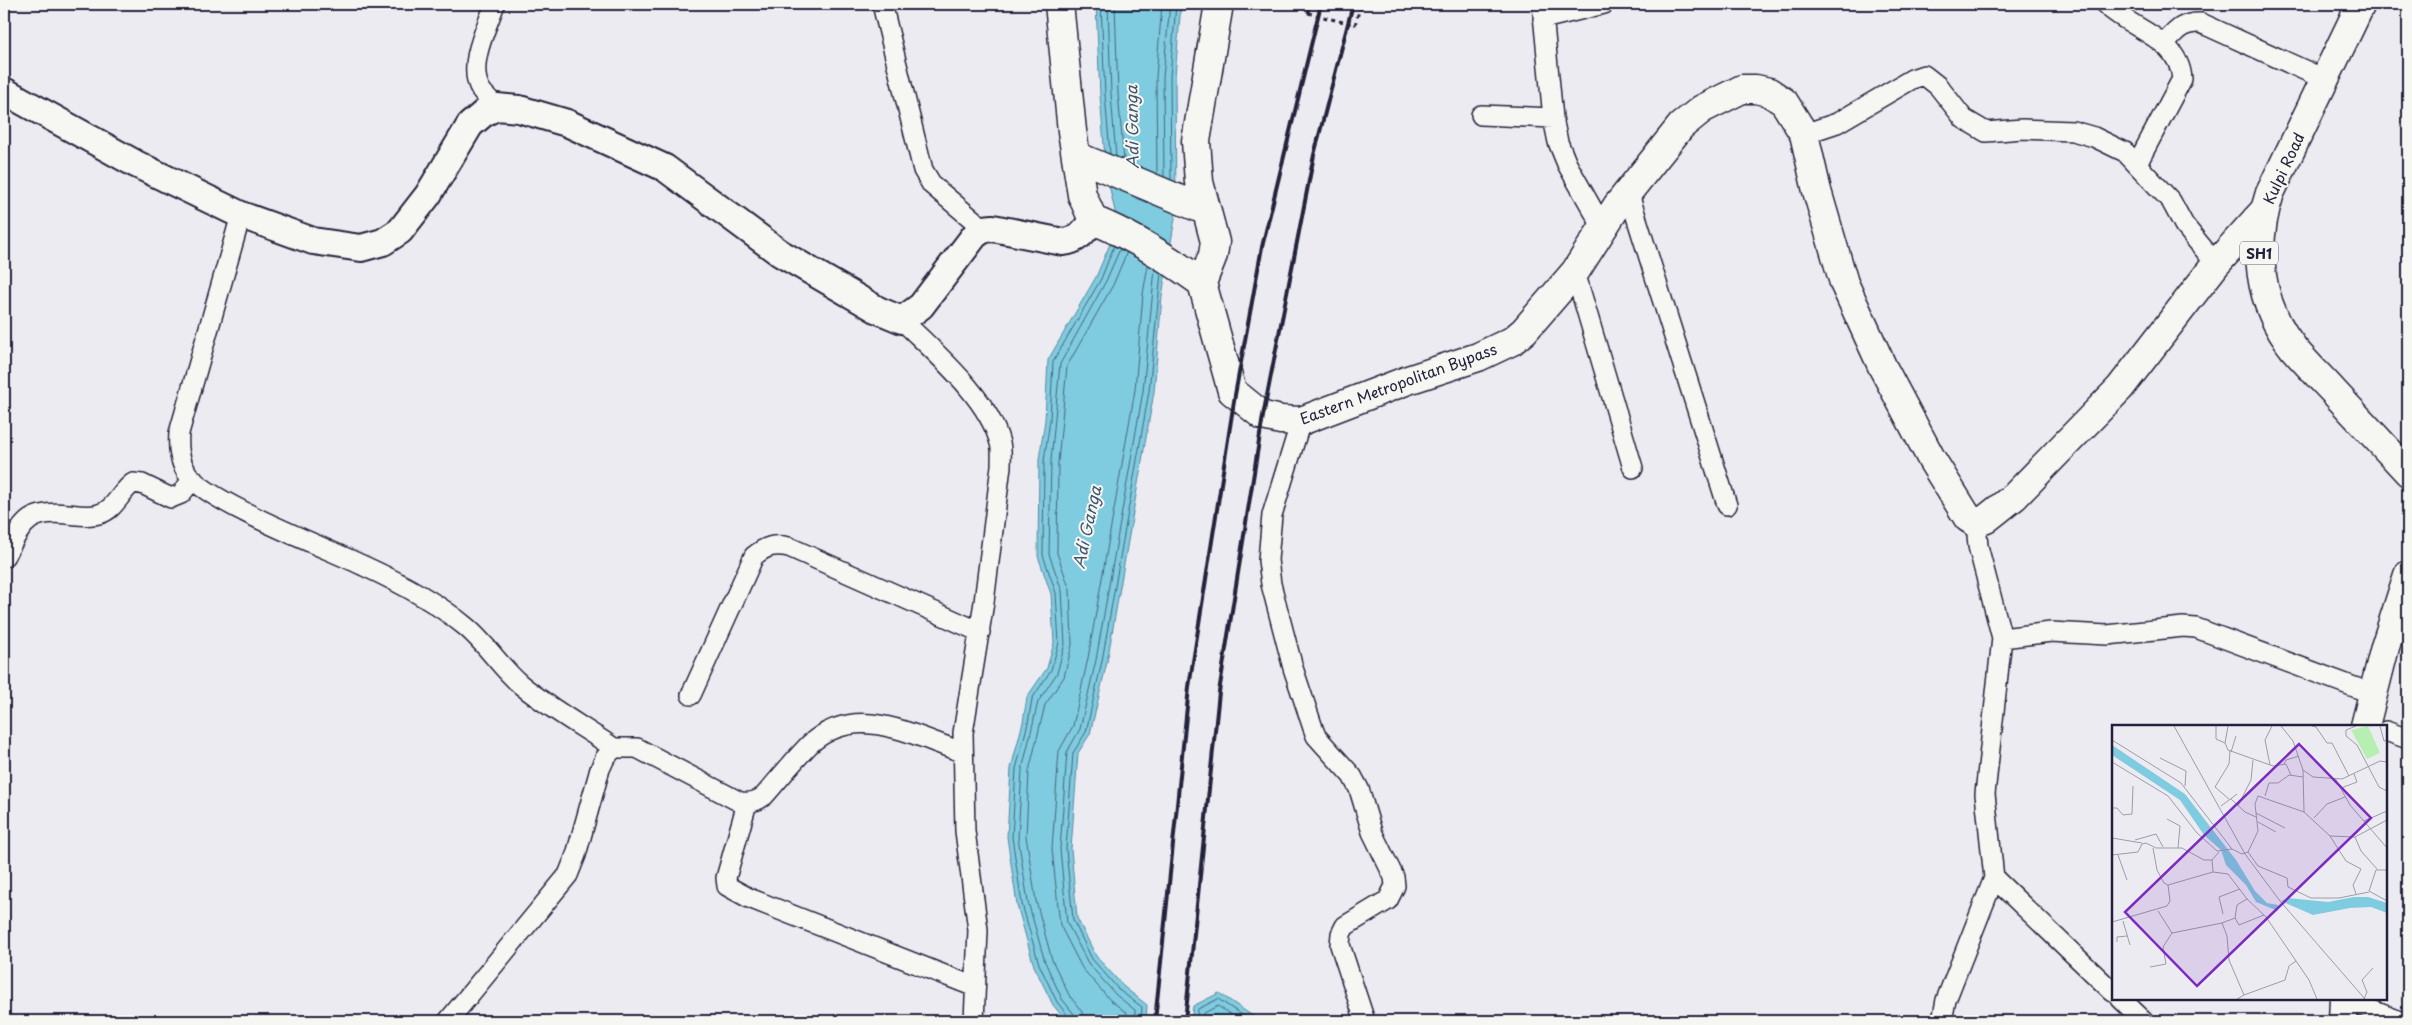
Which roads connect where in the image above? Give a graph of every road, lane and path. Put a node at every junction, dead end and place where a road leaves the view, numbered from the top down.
1 (495, 4) edge
2 (882, 4) edge
3 (1059, 4) edge
4 (1219, 4) edge
5 (1310, 4) edge
6 (1361, 4) edge
7 (1604, 4) edge
8 (2105, 4) edge
9 (2361, 4) edge
10 (1543, 12) edge
11 (2164, 44) junction
12 (2326, 80) junction
13 (4, 91) edge
14 (497, 107) junction
15 (1481, 115) dead end
16 (1553, 118) junction
17 (1804, 134) junction
18 (1076, 156) junction
19 (2137, 164) junction
20 (1628, 191) junction
21 (1199, 208) junction
22 (2263, 212) junction
23 (241, 215) junction
24 (1101, 223) junction
25 (1603, 228) junction
26 (984, 229) junction
27 (2216, 264) junction
28 (1574, 272) junction
29 (1202, 283) junction
30 (902, 320) junction
31 (1301, 421) junction
32 (1633, 468) dead end
33 (2408, 472) edge
34 (193, 479) junction
35 (1727, 505) dead end
36 (1976, 522) junction
37 (4, 557) edge
38 (2408, 575) edge
39 (2404, 607) edge
40 (980, 632) junction
41 (2002, 638) junction
42 (2373, 694) junction
43 (691, 695) dead end
44 (2372, 725) edge
45 (2387, 732) edge
46 (2408, 739) edge
47 (614, 748) junction
48 (962, 752) junction
49 (747, 803) junction
50 (1994, 878) junction
51 (975, 987) junction
52 (2112, 991) edge
53 (2122, 1000) edge
54 (2343, 1006) edge
55 (448, 1021) edge
56 (974, 1021) edge
57 (1365, 1021) edge
58 (1942, 1021) edge
59 (2144, 1021) edge
60 (2400, 1021) edge

1 - 14 street
2 - 26 street
3 - 18 main road
4 - 21 main road
5 - 6 path, bridge
7 - 10 street
8 - 11 street
9 - 12 main road, Kulpi Road / SH1
10 - 16 street
11 - 12 street
11 - 19 street
12 - 22 main road, Kulpi Road / SH1
13 - 23 main road
14 - 23 main road
14 - 30 main road
15 - 16 street
16 - 25 street
17 - 19 street
17 - 20 main road, Eastern Metropolitan Bypass
17 - 36 main road, Eastern Metropolitan Bypass
18 - 21 main road
18 - 24 main road
19 - 27 street
20 - 25 main road, Eastern Metropolitan Bypass
20 - 35 street
21 - 29 main road
22 - 27 main road
22 - 33 main road, Kulpi Road / SH1
23 - 34 street
24 - 26 main road
24 - 29 main road
25 - 28 main road, Eastern Metropolitan Bypass
26 - 30 main road
27 - 36 main road
28 - 31 main road, Eastern Metropolitan Bypass
28 - 32 street
29 - 31 main road, Eastern Metropolitan Bypass
30 - 40 street
31 - 57 street
34 - 37 street
34 - 47 street
36 - 41 street
38 - 39 main road
39 - 42 main road
40 - 43 street
40 - 48 street
41 - 42 street
41 - 50 street
42 - 44 main road
45 - 46 street
47 - 49 street
47 - 55 street
48 - 49 street
48 - 51 street
49 - 51 street
50 - 52 street
50 - 58 street
51 - 56 street
53 - 59 street
54 - 60 street

